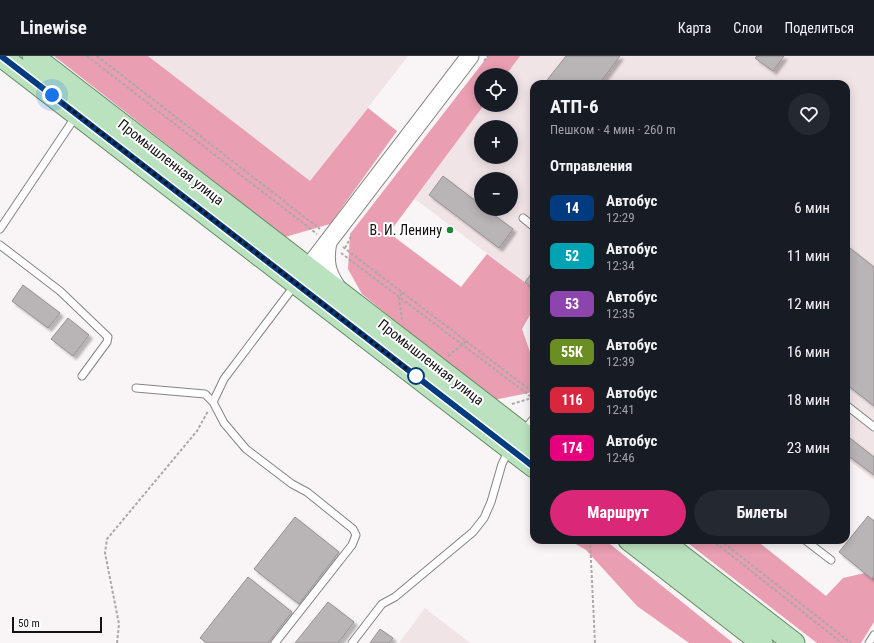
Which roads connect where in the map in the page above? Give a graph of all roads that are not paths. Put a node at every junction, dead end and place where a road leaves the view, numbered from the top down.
1 (1, 56) edge
2 (33, 56) edge
3 (470, 56) edge
4 (83, 107) junction
5 (522, 218) dead end
6 (530, 224) edge
7 (0, 229) edge
8 (329, 240) junction
9 (0, 245) edge
10 (302, 276) junction
11 (340, 292) junction
12 (82, 376) dead end
13 (136, 388) dead end
14 (213, 402) junction
15 (850, 409) edge
16 (874, 427) edge
17 (525, 435) edge
18 (530, 453) edge
19 (634, 544) edge
20 (666, 544) edge
21 (810, 544) edge
22 (831, 560) dead end
23 (874, 634) edge
24 (275, 643) edge
25 (352, 643) edge
26 (762, 643) edge
27 (794, 643) edge
28 (869, 643) edge

1 - 4 main road, Промышленная улица
2 - 4 main road, Промышленная улица
3 - 8 street
4 - 7 lane
4 - 10 main road, Промышленная улица
5 - 6 lane
8 - 10 street
8 - 11 street
9 - 12 lane
10 - 11 main road, Промышленная улица
10 - 14 lane
10 - 17 main road, Промышленная улица
11 - 17 main road, Промышленная улица
13 - 14 lane
14 - 24 lane
15 - 16 lane
17 - 18 main road, Промышленная улица
17 - 25 lane
19 - 26 main road
20 - 27 main road
21 - 22 lane
23 - 28 lane

